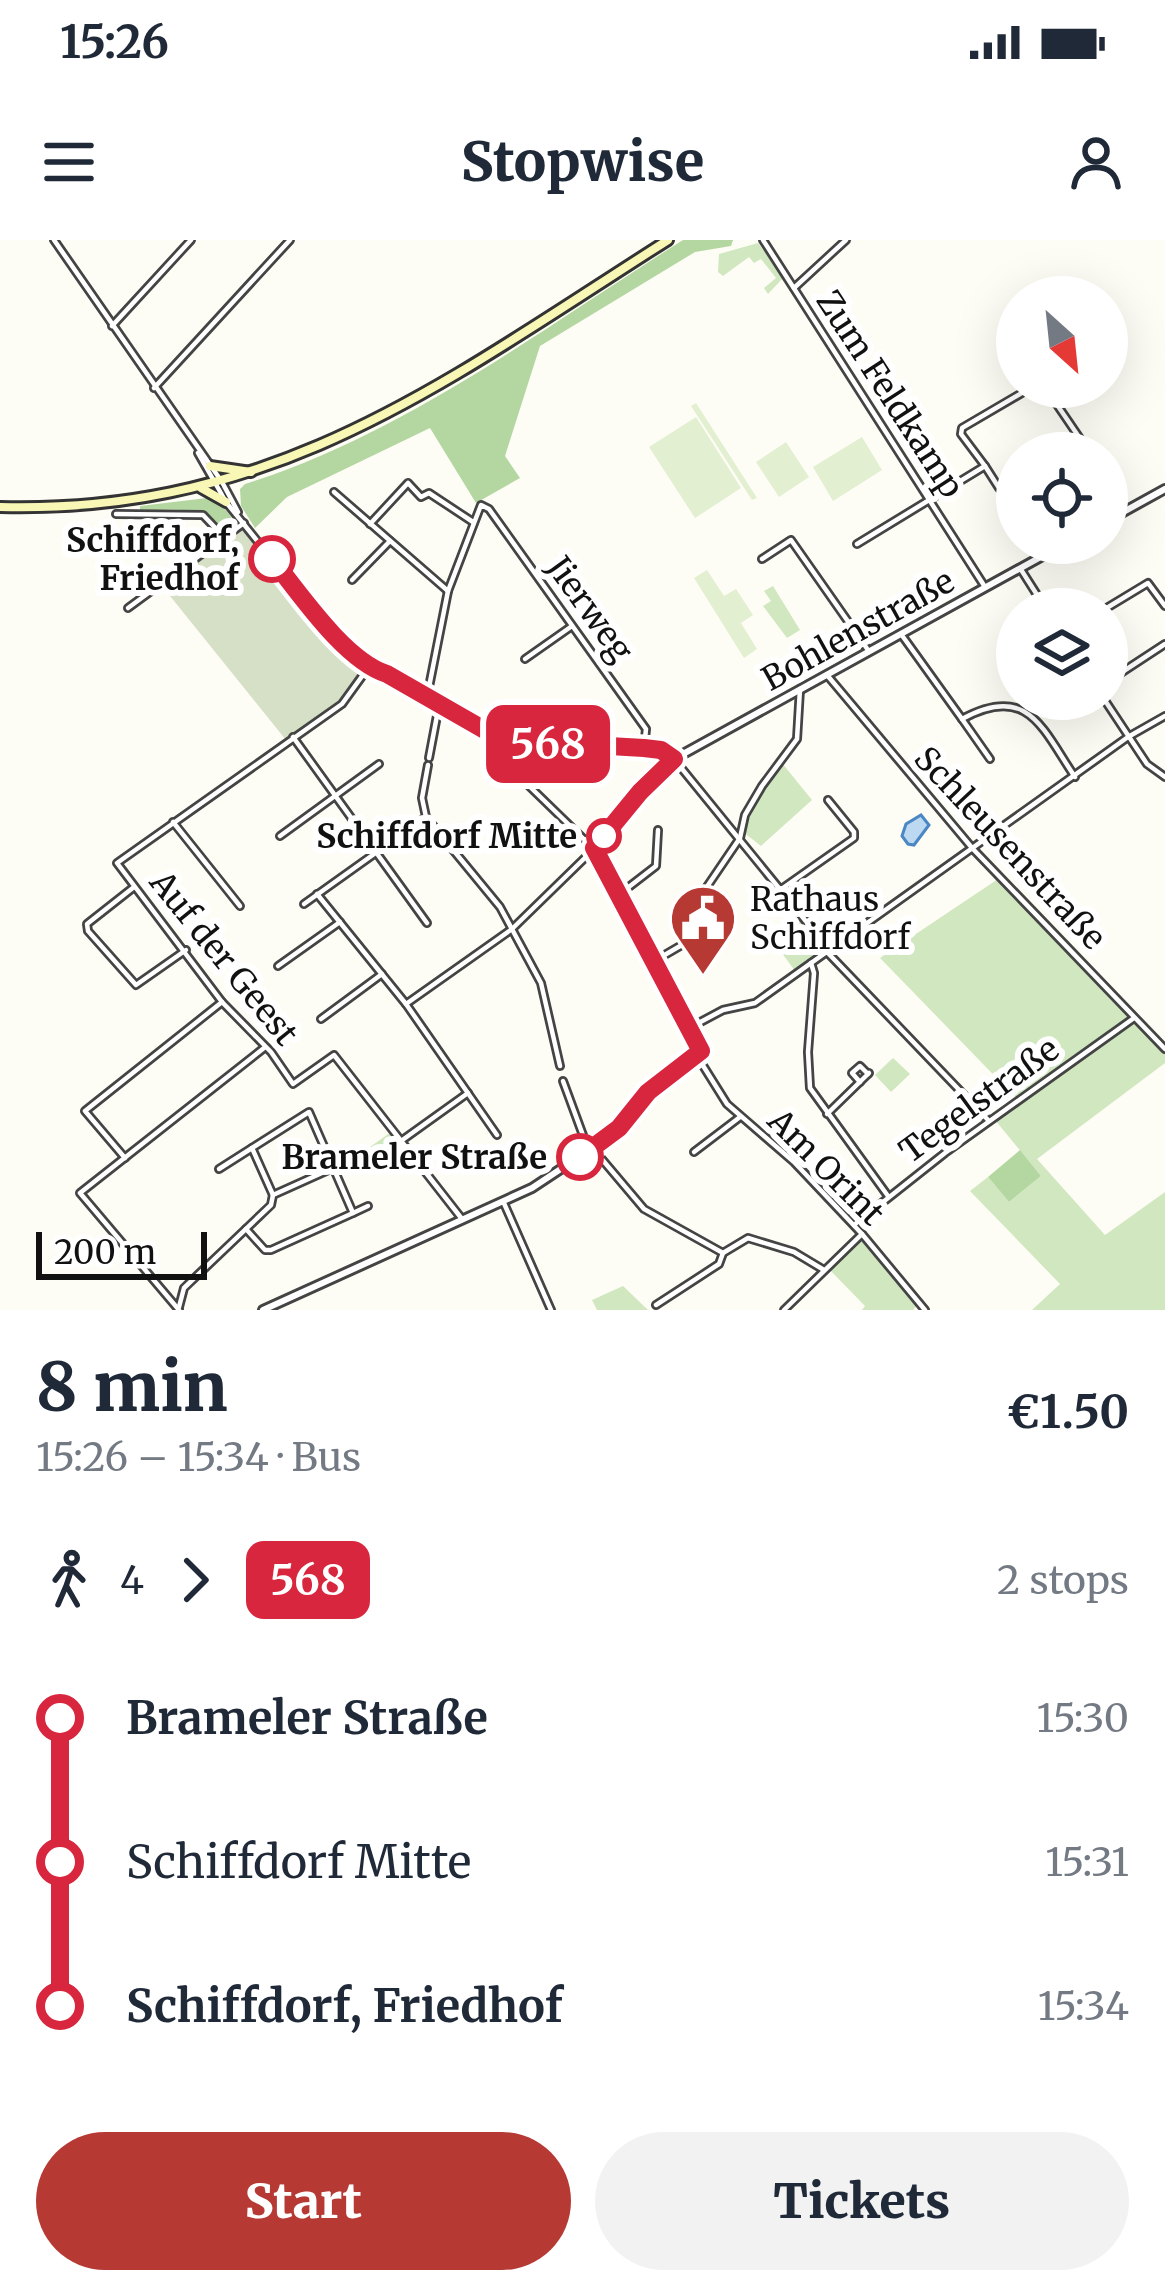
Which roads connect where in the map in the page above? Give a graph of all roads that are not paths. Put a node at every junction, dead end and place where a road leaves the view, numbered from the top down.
1 (54, 240) edge
2 (68, 240) edge
3 (190, 240) edge
4 (290, 240) edge
5 (668, 240) edge
6 (763, 240) edge
7 (846, 240) edge
8 (60, 248) junction
9 (794, 288) junction
10 (112, 326) junction
11 (154, 388) junction
12 (996, 408) edge
13 (198, 453) junction
14 (210, 466) junction
15 (985, 466) junction
16 (253, 472) junction
17 (218, 483) junction
18 (996, 485) edge
19 (199, 488) junction
20 (1165, 489) edge
21 (334, 493) dead end
22 (928, 499) junction
23 (226, 502) junction
24 (0, 507) edge
25 (1128, 509) edge
26 (116, 514) dead end
27 (242, 520) junction
28 (472, 522) junction
29 (370, 524) junction
30 (224, 537) junction
31 (390, 541) junction
32 (857, 544) dead end
33 (762, 559) dead end
34 (1027, 564) edge
35 (1020, 568) junction
36 (352, 580) dead end
37 (985, 587) junction
38 (1033, 588) edge
39 (448, 591) junction
40 (1128, 595) edge
41 (1165, 606) edge
42 (128, 608) dead end
43 (572, 626) junction
44 (901, 634) junction
45 (1165, 644) edge
46 (869, 651) junction
47 (526, 659) dead end
48 (368, 668) junction
49 (1128, 668) edge
50 (827, 675) junction
51 (800, 689) junction
52 (428, 697) junction
53 (439, 705) junction
54 (1165, 716) edge
55 (962, 719) junction
56 (1117, 720) edge
57 (293, 737) junction
58 (1128, 737) junction
59 (502, 740) junction
60 (644, 748) junction
61 (674, 759) junction
62 (990, 759) dead end
63 (379, 764) dead end
64 (1075, 776) junction
65 (1165, 776) edge
66 (335, 796) junction
67 (828, 800) dead end
68 (426, 817) junction
69 (173, 823) junction
70 (658, 830) dead end
71 (280, 836) dead end
72 (740, 838) junction
73 (594, 848) junction
74 (974, 849) junction
75 (376, 853) junction
76 (134, 887) junction
77 (780, 890) junction
78 (621, 893) junction
79 (317, 894) junction
80 (304, 904) dead end
81 (240, 906) dead end
82 (340, 922) junction
83 (427, 923) dead end
84 (512, 929) junction
85 (186, 950) junction
86 (826, 952) junction
87 (656, 961) junction
88 (811, 964) junction
89 (278, 966) dead end
90 (382, 974) junction
91 (222, 1002) junction
92 (406, 1004) junction
93 (1135, 1018) junction
94 (321, 1019) dead end
95 (690, 1028) junction
96 (265, 1048) junction
97 (1165, 1049) edge
98 (697, 1056) junction
99 (560, 1066) dead end
100 (562, 1081) dead end
101 (860, 1082) junction
102 (468, 1094) junction
103 (827, 1114) junction
104 (740, 1117) junction
105 (989, 1121) junction
106 (497, 1135) dead end
107 (401, 1142) junction
108 (252, 1148) junction
109 (592, 1149) junction
110 (694, 1153) dead end
111 (125, 1158) junction
112 (219, 1168) dead end
113 (333, 1168) junction
114 (273, 1196) junction
115 (888, 1196) junction
116 (502, 1201) junction
117 (368, 1206) dead end
118 (353, 1213) junction
119 (462, 1219) junction
120 (854, 1225) junction
121 (246, 1229) junction
122 (862, 1234) junction
123 (723, 1253) junction
124 (824, 1270) junction
125 (656, 1305) dead end
126 (179, 1310) edge
127 (263, 1310) edge
128 (551, 1310) edge
129 (784, 1310) edge
130 (925, 1310) edge

1 - 8 street
2 - 8 street
3 - 10 street
4 - 11 street
5 - 16 main road
6 - 9 street, Zum Feldkamp
7 - 9 street, Zum Feldkamp
8 - 10 street
9 - 22 street, Zum Feldkamp
10 - 11 street
11 - 13 street
12 - 15 street
13 - 14 street
13 - 17 street
14 - 16 main road
14 - 17 street
15 - 18 street
15 - 22 street
16 - 17 main road
17 - 19 main road
17 - 23 street
17 - 27 street
19 - 23 main road
19 - 24 main road
20 - 25 street
21 - 29 street
22 - 32 street
22 - 37 street, Zum Feldkamp
23 - 27 street
26 - 30 street
27 - 30 street
27 - 48 street
28 - 29 street
28 - 39 street
28 - 43 street, Jierweg
29 - 31 street
30 - 42 street
31 - 36 street
31 - 39 street
33 - 46 street
34 - 35 street, Bohlenstraße
35 - 37 street, Bohlenstraße
35 - 38 street
37 - 44 street, Bohlenstraße
39 - 52 street
40 - 41 street
43 - 47 street
43 - 60 street, Jierweg
44 - 46 street, Bohlenstraße
44 - 55 street
45 - 49 street
46 - 50 street, Bohlenstraße
48 - 52 street
48 - 57 street
50 - 51 street, Bohlenstraße
50 - 74 street, Schleusenstraße
51 - 61 street, Bohlenstraße
51 - 72 street
52 - 53 street
53 - 59 street
53 - 68 street
54 - 58 street
55 - 62 street
55 - 64 street
56 - 58 street
57 - 66 street
57 - 69 street
58 - 64 street
58 - 65 street
59 - 60 street
59 - 73 street
60 - 61 street
61 - 72 street
61 - 73 street
63 - 66 street
64 - 74 street
66 - 71 street
66 - 75 street
67 - 77 street
68 - 75 street
68 - 84 street
69 - 76 street, Auf der Geest
69 - 81 street
70 - 78 street
72 - 77 street
72 - 87 street
73 - 78 street
73 - 84 street
74 - 86 street
74 - 93 street, Schleusenstraße
75 - 79 street
75 - 83 street
76 - 85 street, Auf der Geest
76 - 85 street
77 - 86 street
78 - 87 street
79 - 80 street
79 - 82 street
82 - 89 street
82 - 90 street
84 - 92 street
84 - 99 street
85 - 91 street, Auf der Geest
86 - 88 street
86 - 105 street
87 - 95 street
88 - 95 street
88 - 103 street
90 - 92 street
90 - 94 street
91 - 96 street, Auf der Geest
91 - 111 street
92 - 102 street
93 - 97 street, Schleusenstraße
93 - 105 street, Tegelstraße
95 - 98 street
96 - 107 street, Auf der Geest
96 - 111 street
98 - 104 street, Am Orint
98 - 109 street
100 - 109 street
101 - 101 street
101 - 103 street
102 - 106 street
102 - 107 street
103 - 115 street
104 - 110 street
104 - 120 street, Am Orint
105 - 115 street, Tegelstraße
107 - 119 street
108 - 112 street
108 - 113 street
108 - 114 street
109 - 116 street
109 - 123 street
111 - 126 street
113 - 114 street
113 - 118 street
114 - 121 street
115 - 120 street, Tegelstraße
116 - 119 street
116 - 128 street
117 - 118 street
118 - 121 street
119 - 127 street
120 - 122 street, Am Orint
121 - 126 street
122 - 124 street
122 - 130 street, Am Orint
123 - 124 street
123 - 125 street
124 - 129 street

